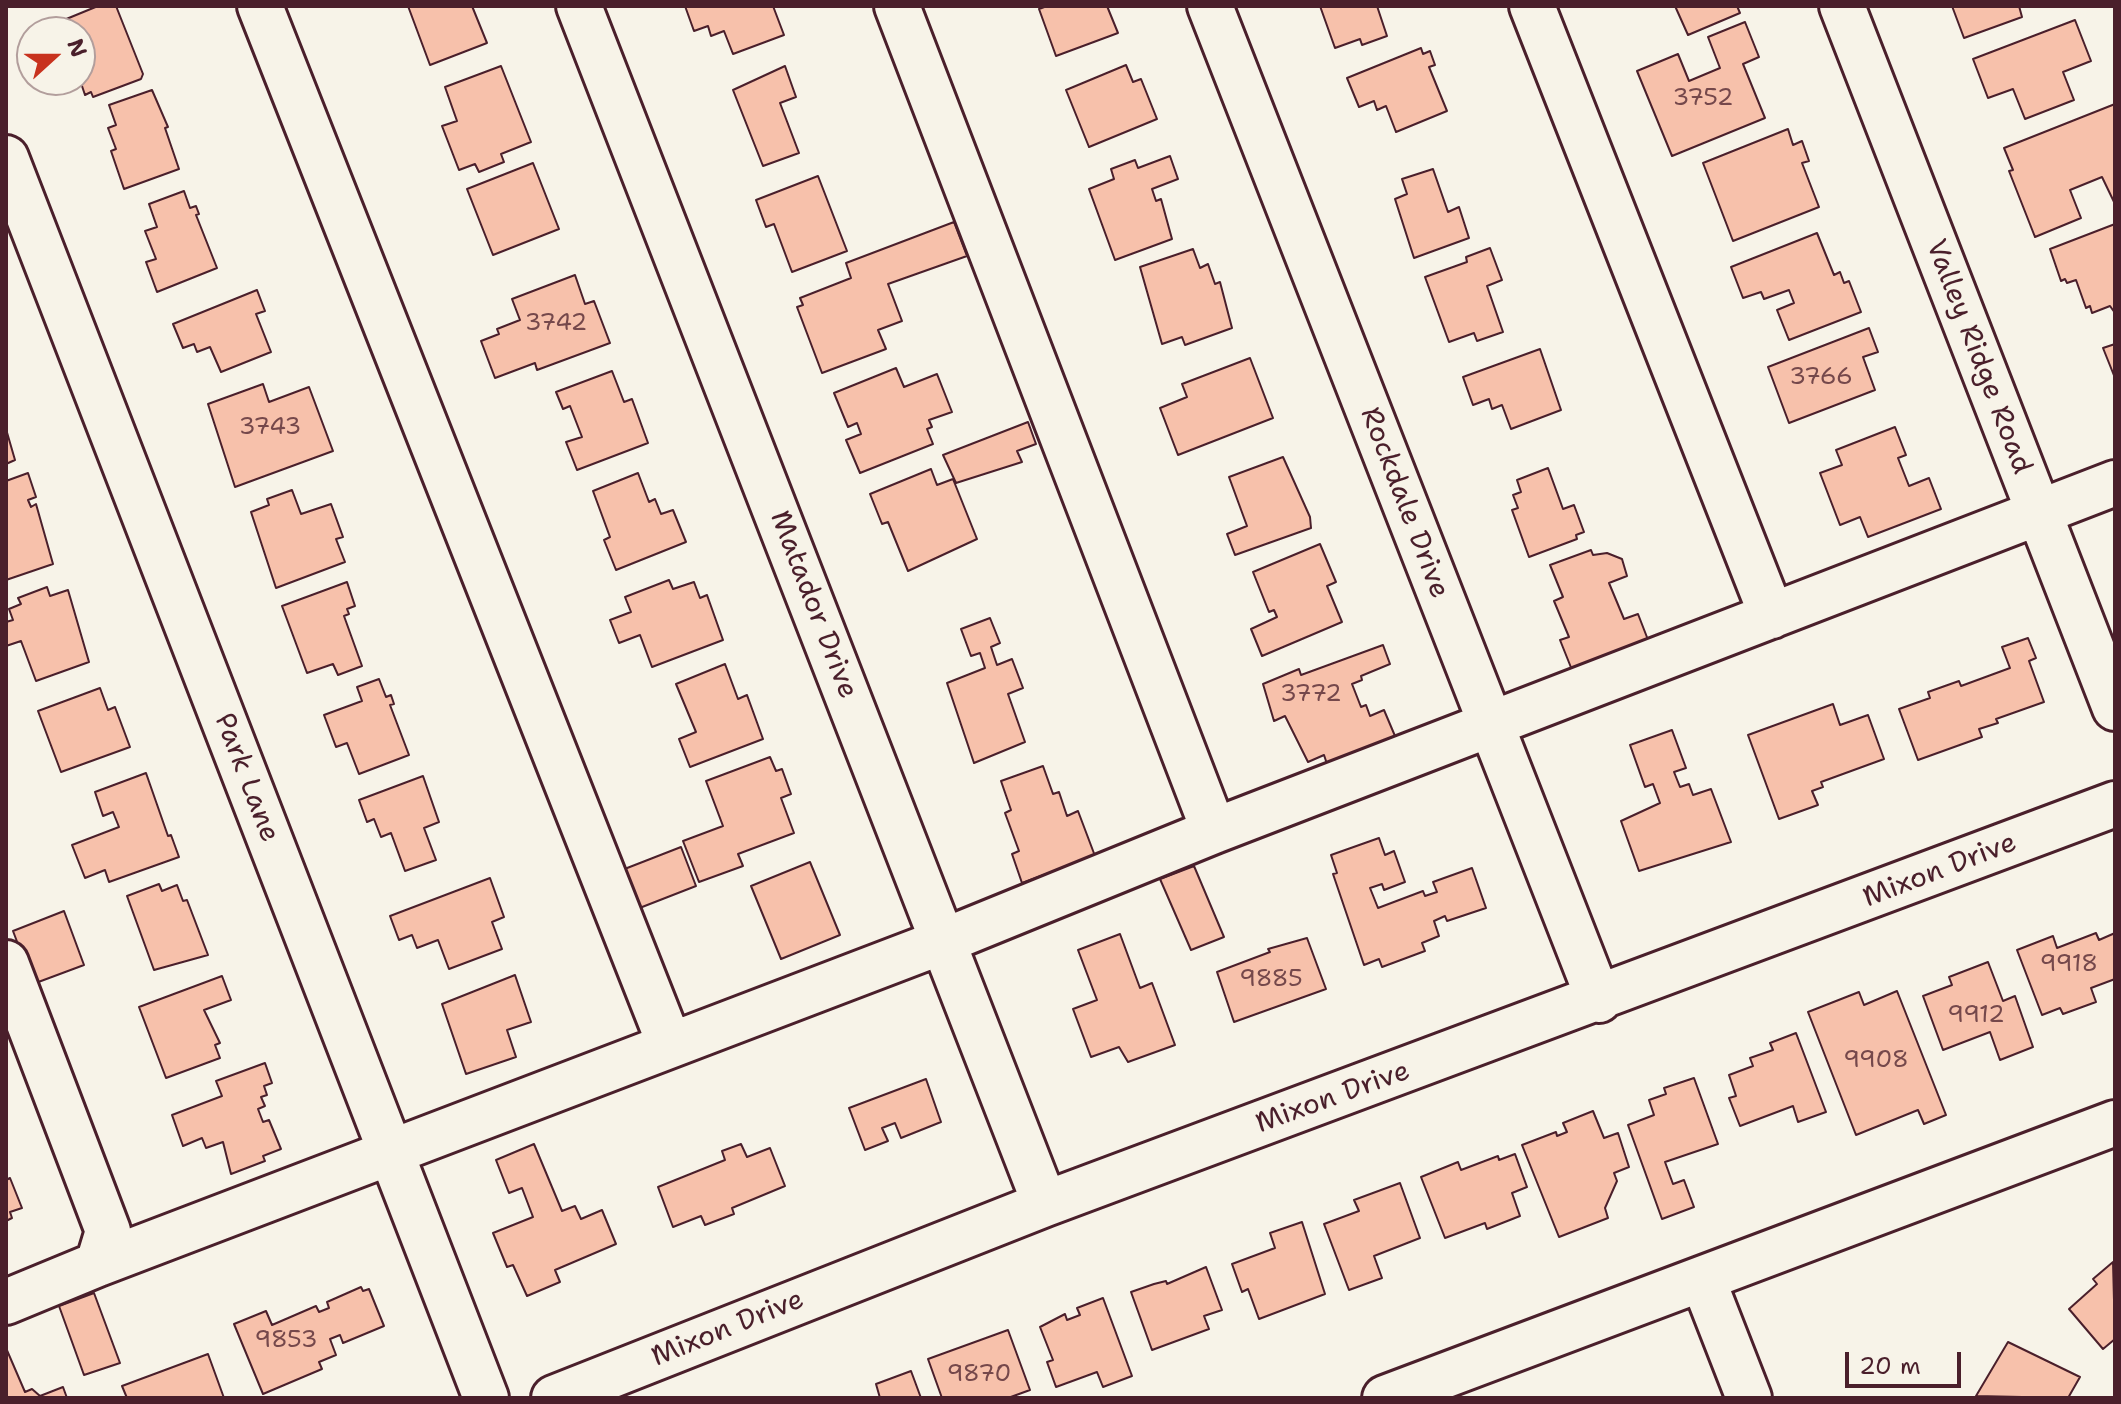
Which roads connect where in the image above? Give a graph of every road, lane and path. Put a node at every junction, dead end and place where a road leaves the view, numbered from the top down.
1 (260, 6) edge
2 (579, 6) edge
3 (897, 6) edge
4 (1210, 6) edge
5 (1532, 6) edge
6 (1842, 6) edge
7 (6, 158) edge
8 (2115, 483) edge
9 (2037, 512) junction
10 (1772, 616) junction
11 (2115, 708) edge
12 (1492, 725) junction
13 (2115, 804) edge
14 (1214, 831) junction
15 (944, 941) junction
16 (6, 963) edge
17 (1599, 1000) junction
18 (670, 1045) junction
19 (2115, 1123) edge
20 (390, 1150) junction
21 (1045, 1204) junction
22 (98, 1264) junction
23 (1703, 1280) junction
24 (6, 1302) edge
25 (486, 1398) edge
26 (554, 1398) edge
27 (1385, 1398) edge
28 (1749, 1398) edge

1 - 18 street
2 - 15 street, Matador Drive
3 - 14 street
4 - 12 street, Rockdale Drive
5 - 10 street
6 - 9 street, Valley Ridge Road
7 - 20 street, Park Lane
8 - 9 street
9 - 10 street
9 - 11 street, Valley Ridge Road
10 - 12 street
12 - 14 street
12 - 17 street, Rockdale Drive
13 - 17 street, Mixon Drive
14 - 15 street
15 - 18 street
15 - 21 street, Matador Drive
16 - 22 street
17 - 21 street, Mixon Drive
18 - 20 street
19 - 23 street
20 - 22 street
20 - 25 street, Park Lane
21 - 26 street, Mixon Drive
22 - 24 street
23 - 27 street
23 - 28 street

